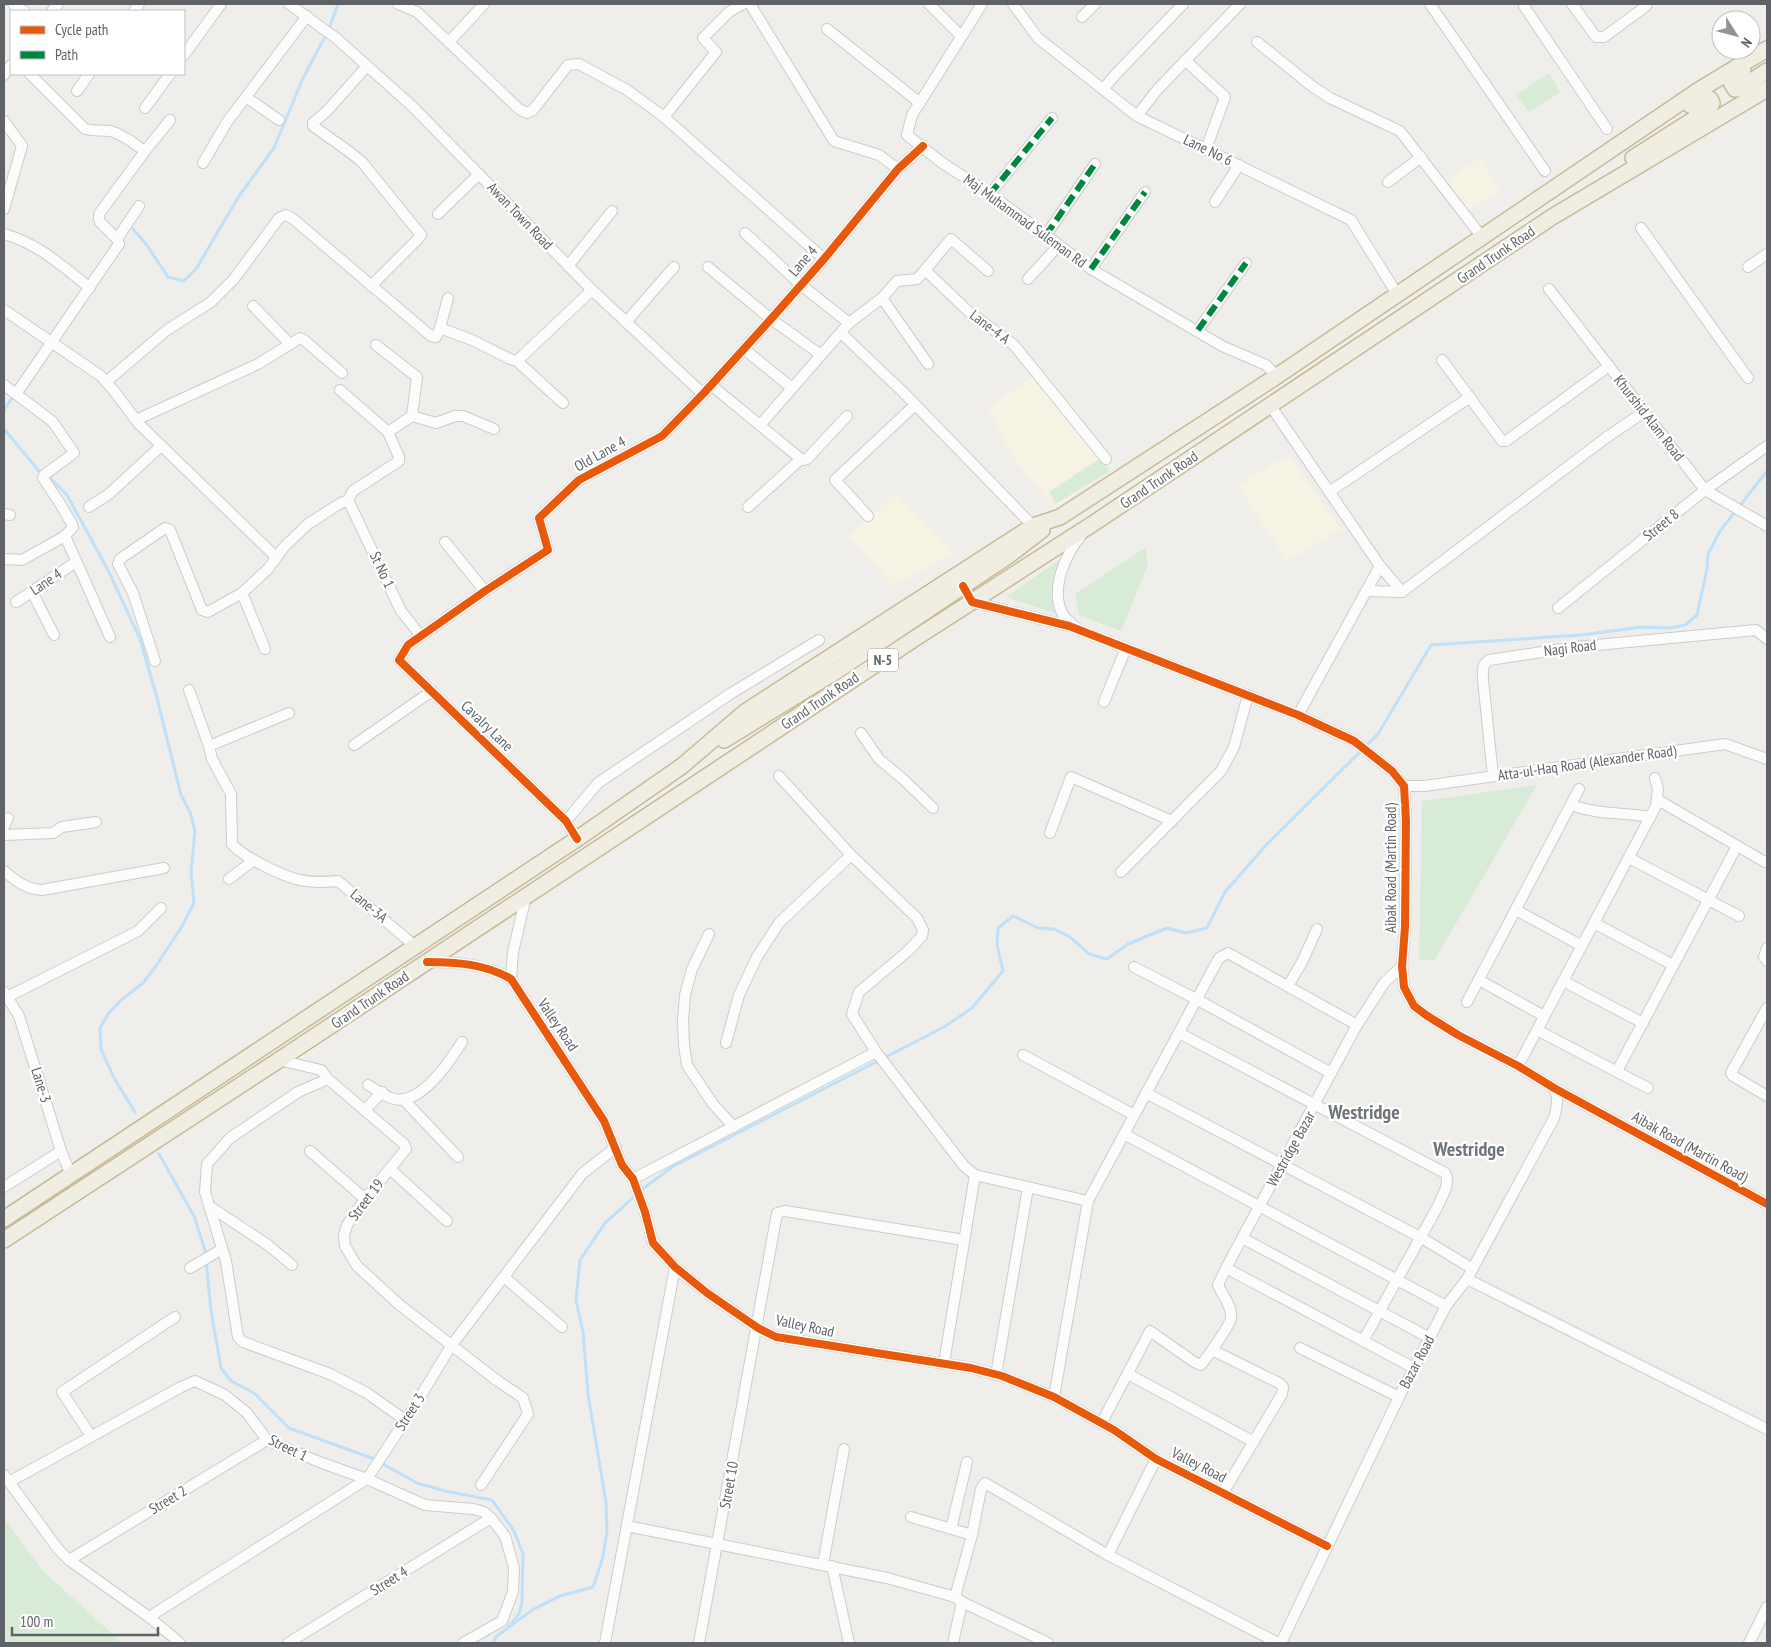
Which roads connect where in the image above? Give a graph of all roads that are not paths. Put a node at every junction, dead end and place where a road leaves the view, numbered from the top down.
1 (221, 4) edge
2 (289, 4) edge
3 (398, 4) edge
4 (484, 4) edge
5 (743, 4) edge
6 (750, 4) edge
7 (929, 4) edge
8 (982, 4) edge
9 (1013, 4) edge
10 (1095, 4) edge
11 (1183, 4) edge
12 (1240, 4) edge
13 (1430, 4) edge
14 (1572, 4) edge
15 (1647, 4) edge
16 (1524, 6) dead end
17 (727, 8) edge
18 (306, 16) junction
19 (1082, 17) dead end
20 (827, 29) dead end
21 (961, 36) junction
22 (449, 42) junction
23 (1257, 42) dead end
24 (1767, 49) edge
25 (185, 54) edge
26 (1185, 60) junction
27 (367, 66) junction
28 (1767, 70) edge
29 (31, 75) edge
30 (88, 75) edge
31 (169, 75) edge
32 (1104, 88) junction
33 (1767, 89) edge
34 (77, 91) dead end
35 (246, 97) junction
36 (920, 103) junction
37 (146, 108) dead end
38 (664, 116) junction
39 (1137, 116) junction
40 (1052, 118) dead end
41 (170, 120) dead end
42 (279, 120) dead end
43 (4, 121) edge
44 (1607, 129) dead end
45 (923, 146) junction
46 (1206, 149) junction
47 (145, 151) junction
48 (1421, 157) junction
49 (203, 163) dead end
50 (1592, 163) junction
51 (1095, 164) dead end
52 (1239, 166) junction
53 (898, 169) junction
54 (1545, 171) dead end
55 (479, 174) junction
56 (1388, 182) dead end
57 (1145, 192) dead end
58 (990, 194) junction
59 (1214, 202) dead end
60 (139, 206) dead end
61 (4, 209) edge
62 (612, 211) dead end
63 (438, 214) dead end
64 (1552, 217) junction
65 (1641, 228) dead end
66 (745, 233) dead end
67 (4, 234) edge
68 (1046, 235) junction
69 (1482, 237) junction
70 (117, 238) junction
71 (1059, 245) junction
72 (1767, 254) edge
73 (824, 259) junction
74 (1246, 263) dead end
75 (568, 266) junction
76 (674, 267) dead end
77 (708, 267) dead end
78 (1748, 267) dead end
79 (1091, 269) junction
80 (925, 270) junction
81 (988, 270) dead end
82 (1028, 279) dead end
83 (801, 285) junction
84 (371, 286) junction
85 (90, 288) junction
86 (1549, 289) dead end
87 (592, 290) junction
88 (1397, 294) junction
89 (448, 298) dead end
90 (882, 298) junction
91 (253, 306) dead end
92 (4, 310) edge
93 (771, 319) junction
94 (626, 322) junction
95 (850, 323) junction
96 (440, 328) junction
97 (1198, 330) junction
98 (841, 333) junction
99 (52, 343) junction
100 (290, 344) junction
101 (376, 345) dead end
102 (744, 349) junction
103 (821, 355) junction
104 (1442, 360) dead end
105 (517, 361) junction
106 (928, 364) dead end
107 (1609, 366) junction
108 (342, 373) dead end
109 (1277, 376) junction
110 (1748, 378) dead end
111 (106, 382) junction
112 (4, 385) edge
113 (711, 385) junction
114 (792, 388) junction
115 (340, 390) dead end
116 (16, 394) junction
117 (703, 394) junction
118 (1470, 397) junction
119 (563, 403) dead end
120 (916, 405) junction
121 (1270, 405) junction
122 (1644, 412) junction
123 (412, 416) junction
124 (847, 416) dead end
125 (136, 420) junction
126 (761, 424) junction
127 (494, 429) dead end
128 (388, 432) junction
129 (161, 446) junction
130 (1767, 446) edge
131 (801, 459) junction
132 (1106, 459) dead end
133 (1705, 490) junction
134 (1329, 492) junction
135 (348, 500) junction
136 (89, 507) dead end
137 (748, 508) dead end
138 (868, 516) dead end
139 (1060, 517) junction
140 (1094, 523) junction
141 (1033, 526) junction
142 (1767, 526) edge
143 (65, 536) junction
144 (445, 542) dead end
145 (276, 557) junction
146 (4, 559) edge
147 (76, 562) junction
148 (1380, 566) junction
149 (963, 586) junction
150 (485, 591) junction
151 (1366, 591) junction
152 (32, 592) junction
153 (1402, 592) junction
154 (242, 593) junction
155 (16, 602) dead end
156 (972, 602) junction
157 (1558, 608) dead end
158 (1082, 631) junction
159 (54, 635) dead end
160 (110, 636) dead end
161 (421, 636) junction
162 (1767, 639) edge
163 (819, 640) dead end
164 (1126, 648) junction
165 (265, 649) dead end
166 (155, 661) dead end
167 (189, 690) dead end
168 (432, 692) junction
169 (1248, 695) junction
170 (1104, 702) dead end
171 (289, 713) dead end
172 (1298, 715) junction
173 (861, 733) dead end
174 (354, 745) dead end
175 (209, 746) junction
176 (1767, 759) edge
177 (682, 766) junction
178 (779, 776) dead end
179 (1493, 776) junction
180 (1655, 778) dead end
181 (1404, 786) junction
182 (1579, 789) dead end
183 (1658, 800) junction
184 (1571, 804) junction
185 (933, 808) dead end
186 (1650, 817) junction
187 (566, 821) junction
188 (1172, 821) junction
189 (96, 822) dead end
190 (1050, 833) dead end
191 (4, 835) edge
192 (577, 838) junction
193 (1737, 846) junction
194 (851, 855) junction
195 (1628, 858) junction
196 (254, 860) junction
197 (1765, 862) dead end
198 (164, 868) dead end
199 (4, 871) edge
200 (1121, 872) dead end
201 (229, 880) dead end
202 (526, 896) junction
203 (1708, 900) junction
204 (161, 908) dead end
205 (1516, 910) junction
206 (1739, 916) dead end
207 (1594, 923) junction
208 (1317, 929) dead end
209 (709, 934) dead end
210 (415, 946) junction
211 (1582, 946) junction
212 (1767, 948) edge
213 (1767, 961) edge
214 (427, 962) junction
215 (1673, 965) junction
216 (1402, 966) junction
217 (1134, 967) dead end
218 (511, 979) junction
219 (1478, 980) junction
220 (1563, 981) junction
221 (1288, 986) junction
222 (5, 995) edge
223 (1196, 1000) junction
224 (1467, 1002) dead end
225 (1767, 1008) edge
226 (1544, 1016) junction
227 (1642, 1022) junction
228 (1357, 1026) junction
229 (1537, 1030) junction
230 (1179, 1034) junction
231 (462, 1042) dead end
232 (726, 1043) dead end
233 (1023, 1055) dead end
234 (879, 1057) junction
235 (280, 1060) junction
236 (1518, 1066) junction
237 (1617, 1071) junction
238 (1331, 1073) junction
239 (328, 1080) junction
240 (368, 1085) dead end
241 (1554, 1088) junction
242 (1648, 1088) dead end
243 (382, 1092) junction
244 (1146, 1093) junction
245 (1767, 1096) edge
246 (404, 1100) junction
247 (1315, 1104) junction
248 (365, 1110) junction
249 (1134, 1116) junction
250 (734, 1127) junction
251 (1124, 1134) junction
252 (616, 1147) junction
253 (61, 1151) junction
254 (310, 1151) dead end
255 (458, 1157) dead end
256 (1282, 1164) junction
257 (390, 1169) junction
258 (72, 1175) junction
259 (975, 1175) junction
260 (4, 1187) edge
261 (1028, 1188) junction
262 (637, 1189) junction
263 (365, 1199) junction
264 (33, 1200) junction
265 (1088, 1201) junction
266 (1767, 1204) edge
267 (209, 1206) junction
268 (1260, 1206) junction
269 (4, 1214) edge
270 (4, 1219) edge
271 (447, 1221) dead end
272 (1420, 1237) junction
273 (1242, 1238) junction
274 (4, 1240) edge
275 (964, 1240) junction
276 (222, 1249) junction
277 (292, 1265) dead end
278 (675, 1267) junction
279 (190, 1268) dead end
280 (1226, 1268) junction
281 (1472, 1269) junction
282 (504, 1277) junction
283 (1396, 1279) junction
284 (1466, 1279) junction
285 (1446, 1306) junction
286 (1379, 1311) junction
287 (176, 1317) dead end
288 (562, 1327) dead end
289 (758, 1328) junction
290 (1430, 1338) junction
291 (1363, 1341) junction
292 (451, 1346) junction
293 (1300, 1348) dead end
294 (1212, 1350) junction
295 (944, 1363) junction
296 (1414, 1368) junction
297 (1128, 1374) junction
298 (996, 1375) junction
299 (1399, 1397) junction
300 (1054, 1398) junction
301 (405, 1420) junction
302 (1101, 1424) junction
303 (1767, 1429) edge
304 (91, 1436) junction
305 (267, 1440) junction
306 (1254, 1442) junction
307 (844, 1448) dead end
308 (1156, 1459) junction
309 (966, 1462) dead end
310 (6, 1478) edge
311 (368, 1479) junction
312 (481, 1485) dead end
313 (1222, 1493) junction
314 (911, 1517) dead end
315 (490, 1518) junction
316 (627, 1526) junction
317 (951, 1529) junction
318 (972, 1535) junction
319 (718, 1544) junction
320 (1327, 1546) junction
321 (1108, 1555) junction
322 (69, 1560) junction
323 (828, 1565) junction
324 (959, 1599) junction
325 (1767, 1607) edge
326 (149, 1618) junction
327 (180, 1643) edge
328 (288, 1643) edge
329 (463, 1643) edge
330 (605, 1643) edge
331 (700, 1643) edge
332 (849, 1643) edge
333 (953, 1643) edge
334 (1048, 1643) edge
335 (1279, 1643) edge
336 (1749, 1643) edge

1 - 25 street
2 - 18 street, Awan Town Road
3 - 22 street
4 - 22 street
5 - 17 street
6 - 53 street
7 - 21 street
8 - 21 street, Maj Muhammad Suleman Rd
9 - 32 street, Lane No 6
10 - 19 street
11 - 32 street
12 - 26 street
13 - 54 street
14 - 15 street
16 - 44 street
17 - 38 street
18 - 27 street, Awan Town Road
18 - 35 street
20 - 36 street
21 - 36 street, Maj Muhammad Suleman Rd
22 - 38 street
23 - 48 street
24 - 28 highway
24 - 50 highway, Grand Trunk Road / N-5
26 - 39 street
26 - 46 street
27 - 55 street, Awan Town Road
27 - 84 street
29 - 47 street
30 - 34 street
31 - 37 street
32 - 39 street, Lane No 6
33 - 64 highway, Grand Trunk Road / N-5
35 - 42 street
35 - 49 street
36 - 45 street, Maj Muhammad Suleman Rd
38 - 73 street
39 - 46 street, Lane No 6
40 - 58 street
41 - 47 street
43 - 61 street
45 - 53 street, Lane 4
45 - 58 street, Maj Muhammad Suleman Rd
46 - 52 street, Lane No 6
47 - 70 street
48 - 56 street
48 - 69 street
50 - 64 highway
50 - 69 highway, Grand Trunk Road / N-5
51 - 68 street
52 - 59 street
52 - 88 street, Lane No 6
53 - 73 street, Lane 4
55 - 63 street
55 - 75 street, Awan Town Road
57 - 79 street
58 - 68 street, Maj Muhammad Suleman Rd
60 - 70 street
62 - 75 street
64 - 121 highway, Grand Trunk Road / N-5
65 - 110 street
66 - 83 street
67 - 85 street
68 - 71 street, Maj Muhammad Suleman Rd
69 - 88 highway, Grand Trunk Road / N-5
70 - 85 street
71 - 79 street, Maj Muhammad Suleman Rd
71 - 82 street
72 - 78 street
73 - 83 street, Lane 4
74 - 97 street
75 - 87 street, Awan Town Road
76 - 94 street
77 - 93 street
79 - 97 street, Maj Muhammad Suleman Rd
80 - 81 street
80 - 90 street
80 - 132 street, Lane-4 A
83 - 93 street, Lane 4
83 - 95 street
84 - 96 street
84 - 111 street
85 - 99 street
86 - 107 street, Khurshid Alam Road
87 - 94 street, Awan Town Road
87 - 105 street
88 - 109 highway, Grand Trunk Road / N-5
89 - 96 street
90 - 95 street
90 - 106 street
91 - 100 street
92 - 99 street
93 - 102 street, Lane 4
93 - 103 street
94 - 117 street, Awan Town Road
95 - 98 street
96 - 105 street
97 - 109 street, Maj Muhammad Suleman Rd
98 - 103 street
98 - 120 street
99 - 111 street
99 - 116 street
100 - 108 street
100 - 125 street
101 - 123 street
102 - 113 street, Lane 4
102 - 114 street
103 - 114 street
104 - 118 street
105 - 119 street
107 - 118 street
107 - 122 street, Khurshid Alam Road
109 - 139 highway, Grand Trunk Road / N-5
111 - 125 street
112 - 116 street
113 - 117 street, Lane 4
113 - 126 street
114 - 126 street
115 - 128 street
116 - 143 street
117 - 150 street, Old Lane 4
118 - 134 street
120 - 138 street
120 - 141 street
121 - 134 street
121 - 140 highway, Grand Trunk Road / N-5
122 - 133 street, Khurshid Alam Road
122 - 153 street
123 - 127 street
123 - 128 street
124 - 131 street
125 - 129 street
126 - 131 street
128 - 135 street
129 - 136 street
129 - 145 street
130 - 133 street, Street 8
131 - 137 street
133 - 142 street, Khurshid Alam Road
133 - 157 street, Street 8
134 - 148 street
135 - 145 street
135 - 161 street, St No 1
139 - 141 highway, Grand Trunk Road / N-5
139 - 149 highway, Grand Trunk Road / N-5
140 - 156 highway, Grand Trunk Road / N-5
140 - 158 street
141 - 177 highway, Grand Trunk Road / N-5
143 - 146 street
143 - 147 street
144 - 150 street
145 - 154 street
147 - 152 street, Lane 4
147 - 160 street
148 - 151 street
148 - 153 street
149 - 156 street
149 - 177 highway, Grand Trunk Road / N-5
150 - 161 street, Old Lane 4
151 - 153 street
151 - 172 street
152 - 155 street, Lane 4
152 - 159 street
154 - 165 street
154 - 166 street
156 - 158 street, Aibak Road (Martin Road)
156 - 202 highway, Grand Trunk Road / N-5
158 - 164 street, Aibak Road (Martin Road)
161 - 168 street, Cavalry Lane
162 - 179 street, Nagi Road
163 - 187 street
164 - 169 street, Aibak Road (Martin Road)
164 - 170 street
167 - 175 street
168 - 174 street
168 - 187 street, Cavalry Lane
169 - 172 street, Aibak Road (Martin Road)
169 - 188 street
171 - 175 street
172 - 181 street, Aibak Road (Martin Road)
173 - 185 street
175 - 196 street, Lane-3A
176 - 179 street, Atta-ul-Haq Road (Alexander Road)
177 - 192 highway, Grand Trunk Road / N-5
178 - 194 street
179 - 181 street, Atta-ul-Haq Road (Alexander Road)
180 - 183 street
181 - 216 street, Aibak Road (Martin Road)
182 - 184 street
183 - 186 street
183 - 193 street
184 - 186 street
184 - 205 street
186 - 195 street
187 - 192 street, Cavalry Lane
188 - 190 street
188 - 200 street
189 - 191 street
192 - 210 highway, Grand Trunk Road / N-5
193 - 197 street
193 - 203 street
194 - 232 street
194 - 234 street
195 - 203 street
195 - 207 street
196 - 201 street
196 - 210 street, Lane-3A
198 - 199 street
202 - 214 highway, Grand Trunk Road / N-5
202 - 218 street
203 - 206 street
203 - 215 street
204 - 222 street, Lane-3
205 - 211 street
205 - 219 street
207 - 211 street
207 - 215 street
208 - 221 street
209 - 250 street
210 - 258 highway, Grand Trunk Road / N-5
211 - 220 street
212 - 213 street
214 - 218 street
214 - 235 highway, Grand Trunk Road / N-5
215 - 227 street
216 - 228 street, Westridge Bazar
216 - 236 street, Aibak Road (Martin Road)
217 - 223 street
218 - 252 street, Valley Road
219 - 224 street
219 - 226 street
220 - 226 street
220 - 227 street
221 - 223 street
221 - 228 street
222 - 253 street, Lane-3
223 - 230 street
223 - 238 street
225 - 245 street
226 - 229 street
227 - 237 street
228 - 238 street, Westridge Bazar
229 - 236 street
229 - 237 street
230 - 244 street
230 - 247 street
231 - 246 street
233 - 249 street
234 - 250 street
234 - 259 street
235 - 239 street, Street 19
235 - 274 highway, Grand Trunk Road / N-5
236 - 241 street, Aibak Road (Martin Road)
237 - 242 street
238 - 247 street, Westridge Bazar
239 - 248 street, Street 19
239 - 267 street
240 - 243 street
241 - 266 street, Aibak Road (Martin Road)
241 - 281 street, Bazar Road
243 - 246 street
243 - 248 street
244 - 249 street
244 - 256 street
246 - 255 street
247 - 256 street, Westridge Bazar
247 - 272 street
248 - 257 street, Street 19
249 - 251 street
250 - 262 street
251 - 265 street
251 - 268 street
252 - 262 street, Valley Road
252 - 282 street, Street 3
253 - 258 street, Lane-3
253 - 260 street
254 - 263 street
256 - 268 street, Westridge Bazar
256 - 272 street
257 - 263 street, Street 19
257 - 271 street
258 - 264 highway, Grand Trunk Road / N-5
259 - 261 street
259 - 275 street
261 - 265 street
261 - 298 street
262 - 278 street, Valley Road
263 - 292 street, Street 19
264 - 269 highway, Grand Trunk Road / N-5
264 - 270 highway, Grand Trunk Road / N-5
265 - 300 street
267 - 276 street
267 - 277 street
268 - 273 street, Westridge Bazar
268 - 283 street
272 - 281 street
272 - 283 street
273 - 280 street, Westridge Bazar
273 - 286 street
275 - 289 street, Street 10
275 - 295 street
276 - 279 street
276 - 301 street
278 - 289 street, Valley Road
278 - 316 street
280 - 291 street
280 - 294 street, Westridge Bazar
281 - 284 street, Bazar Road
282 - 288 street
282 - 292 street, Street 3
283 - 285 street
283 - 286 street
284 - 285 street, Bazar Road
284 - 303 street
285 - 290 street, Bazar Road
286 - 290 street
286 - 291 street
287 - 304 street
289 - 295 street, Valley Road
289 - 319 street, Street 10
290 - 296 street, Bazar Road
291 - 296 street
292 - 301 street, Street 3
292 - 312 street, Street 19
293 - 299 street
294 - 297 street
294 - 306 street
295 - 298 street, Valley Road
296 - 299 street, Bazar Road
297 - 302 street
297 - 306 street
298 - 300 street, Valley Road
299 - 320 street, Bazar Road
300 - 302 street, Valley Road
301 - 311 street, Street 3
302 - 308 street, Valley Road
304 - 305 street, Street 1
304 - 310 street, Street 1
305 - 311 street, Street 1
305 - 322 street, Street 2
306 - 313 street
307 - 323 street
308 - 313 street, Valley Road
308 - 321 street
309 - 317 street
310 - 322 street
311 - 315 street, Street 1
311 - 326 street, Street 3
313 - 320 street, Valley Road
314 - 317 street
315 - 328 street, Street 4
315 - 329 street, Street 1
316 - 319 street
316 - 330 street
317 - 318 street
318 - 321 street
318 - 324 street
319 - 323 street
319 - 331 street, Street 10
320 - 335 street, Bazar Road
321 - 335 street
322 - 326 street
323 - 324 street
323 - 332 street
324 - 333 street
324 - 334 street
325 - 336 street
326 - 327 street

